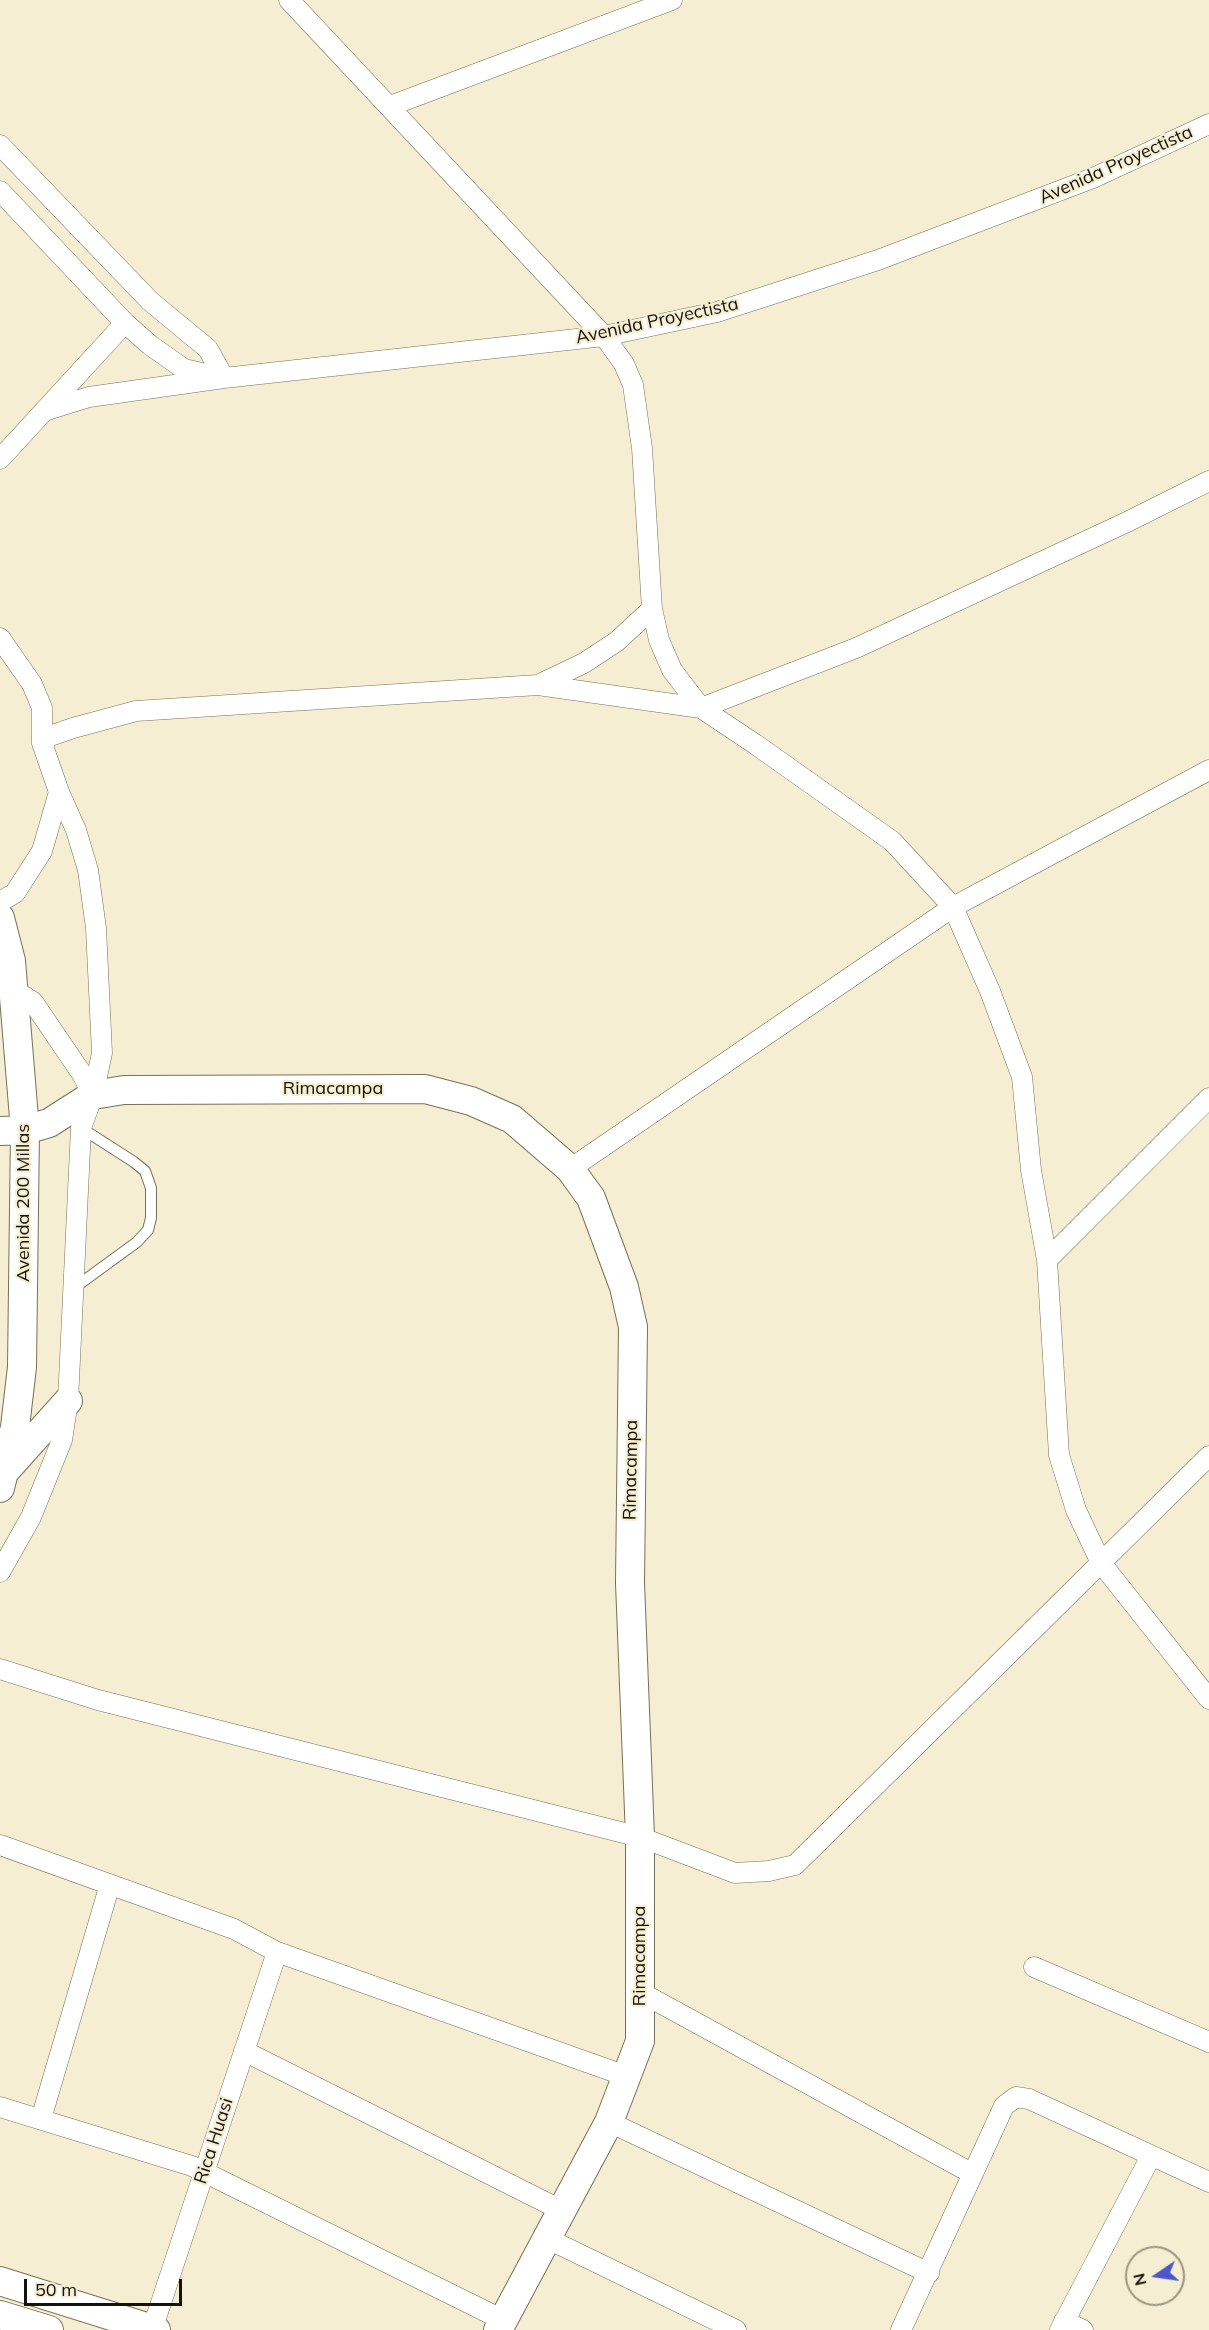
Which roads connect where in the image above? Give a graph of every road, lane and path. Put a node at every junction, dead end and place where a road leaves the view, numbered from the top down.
1 (289, 0) edge
2 (672, 0) edge
3 (390, 106) junction
4 (1209, 124) edge
5 (0, 145) edge
6 (0, 191) edge
7 (125, 323) junction
8 (604, 336) junction
9 (224, 378) junction
10 (44, 411) junction
11 (0, 459) edge
12 (1209, 481) edge
13 (652, 609) junction
14 (0, 638) edge
15 (538, 685) junction
16 (701, 708) junction
17 (42, 743) junction
18 (1209, 770) edge
19 (59, 792) junction
20 (0, 902) edge
21 (953, 907) junction
22 (0, 918) edge
23 (14, 990) junction
24 (93, 1095) junction
25 (1209, 1098) edge
26 (81, 1128) junction
27 (12, 1131) edge
28 (570, 1169) junction
29 (1047, 1260) junction
30 (74, 1288) junction
31 (68, 1401) junction
32 (8, 1426) edge
33 (1209, 1456) edge
34 (3, 1480) edge
35 (1101, 1563) junction
36 (1, 1568) edge
37 (0, 1669) edge
38 (1209, 1699) edge
39 (640, 1837) junction
40 (0, 1845) edge
41 (110, 1884) junction
42 (277, 1952) junction
43 (1034, 1967) dead end
44 (640, 1992) junction
45 (1209, 2042) edge
46 (244, 2051) junction
47 (626, 2076) junction
48 (0, 2107) edge
49 (41, 2119) junction
50 (609, 2122) junction
51 (1151, 2156) junction
52 (203, 2172) junction
53 (973, 2174) junction
54 (1209, 2182) edge
55 (561, 2210) junction
56 (546, 2238) junction
57 (929, 2273) junction
58 (0, 2281) edge
59 (0, 2315) edge
60 (501, 2325) edge
61 (1062, 2325) edge
62 (154, 2329) edge
63 (49, 2330) edge
64 (736, 2330) edge
65 (901, 2330) edge
66 (1083, 2330) edge

1 - 3 street
2 - 3 street
3 - 8 street
4 - 8 street, Avenida Proyectista
5 - 9 street
6 - 7 street, Avenida Proyectista
7 - 9 street, Avenida Proyectista
7 - 10 street
8 - 9 street, Avenida Proyectista
8 - 13 street
9 - 10 street
10 - 11 street
12 - 16 street
13 - 15 street
13 - 16 street
14 - 17 street
15 - 16 street
15 - 17 street
16 - 21 street
17 - 19 street
18 - 21 street
19 - 20 street
19 - 24 street
21 - 28 street
21 - 29 street
22 - 23 street, Avenida 200 Millas
23 - 24 street
23 - 27 street, Avenida 200 Millas
24 - 26 street
24 - 27 street, Rimacampa
24 - 28 street, Rimacampa
25 - 29 street
26 - 30 street
26 - 30 lane
27 - 32 street, Avenida 200 Millas
28 - 39 street, Rimacampa
29 - 35 street
30 - 31 street
31 - 34 street
31 - 36 street
32 - 34 street, Avenida 200 Millas
33 - 35 street
35 - 38 street
35 - 39 street
37 - 39 street
39 - 44 street, Rimacampa
40 - 41 street
41 - 42 street
41 - 49 street
42 - 46 street, Rica Huasi
42 - 47 street
43 - 45 street
44 - 47 street, Rimacampa
44 - 53 street
46 - 52 street, Rica Huasi
46 - 55 street
47 - 50 street, Rimacampa
48 - 49 street
49 - 52 street
50 - 55 street, Rimacampa
50 - 57 street
51 - 53 street
51 - 54 street
51 - 61 street
52 - 60 street
52 - 62 street, Rica Huasi
53 - 57 street
55 - 56 street, Rimacampa
56 - 60 street, Rimacampa
56 - 64 street
57 - 65 street
58 - 62 street
59 - 63 street
61 - 66 street

